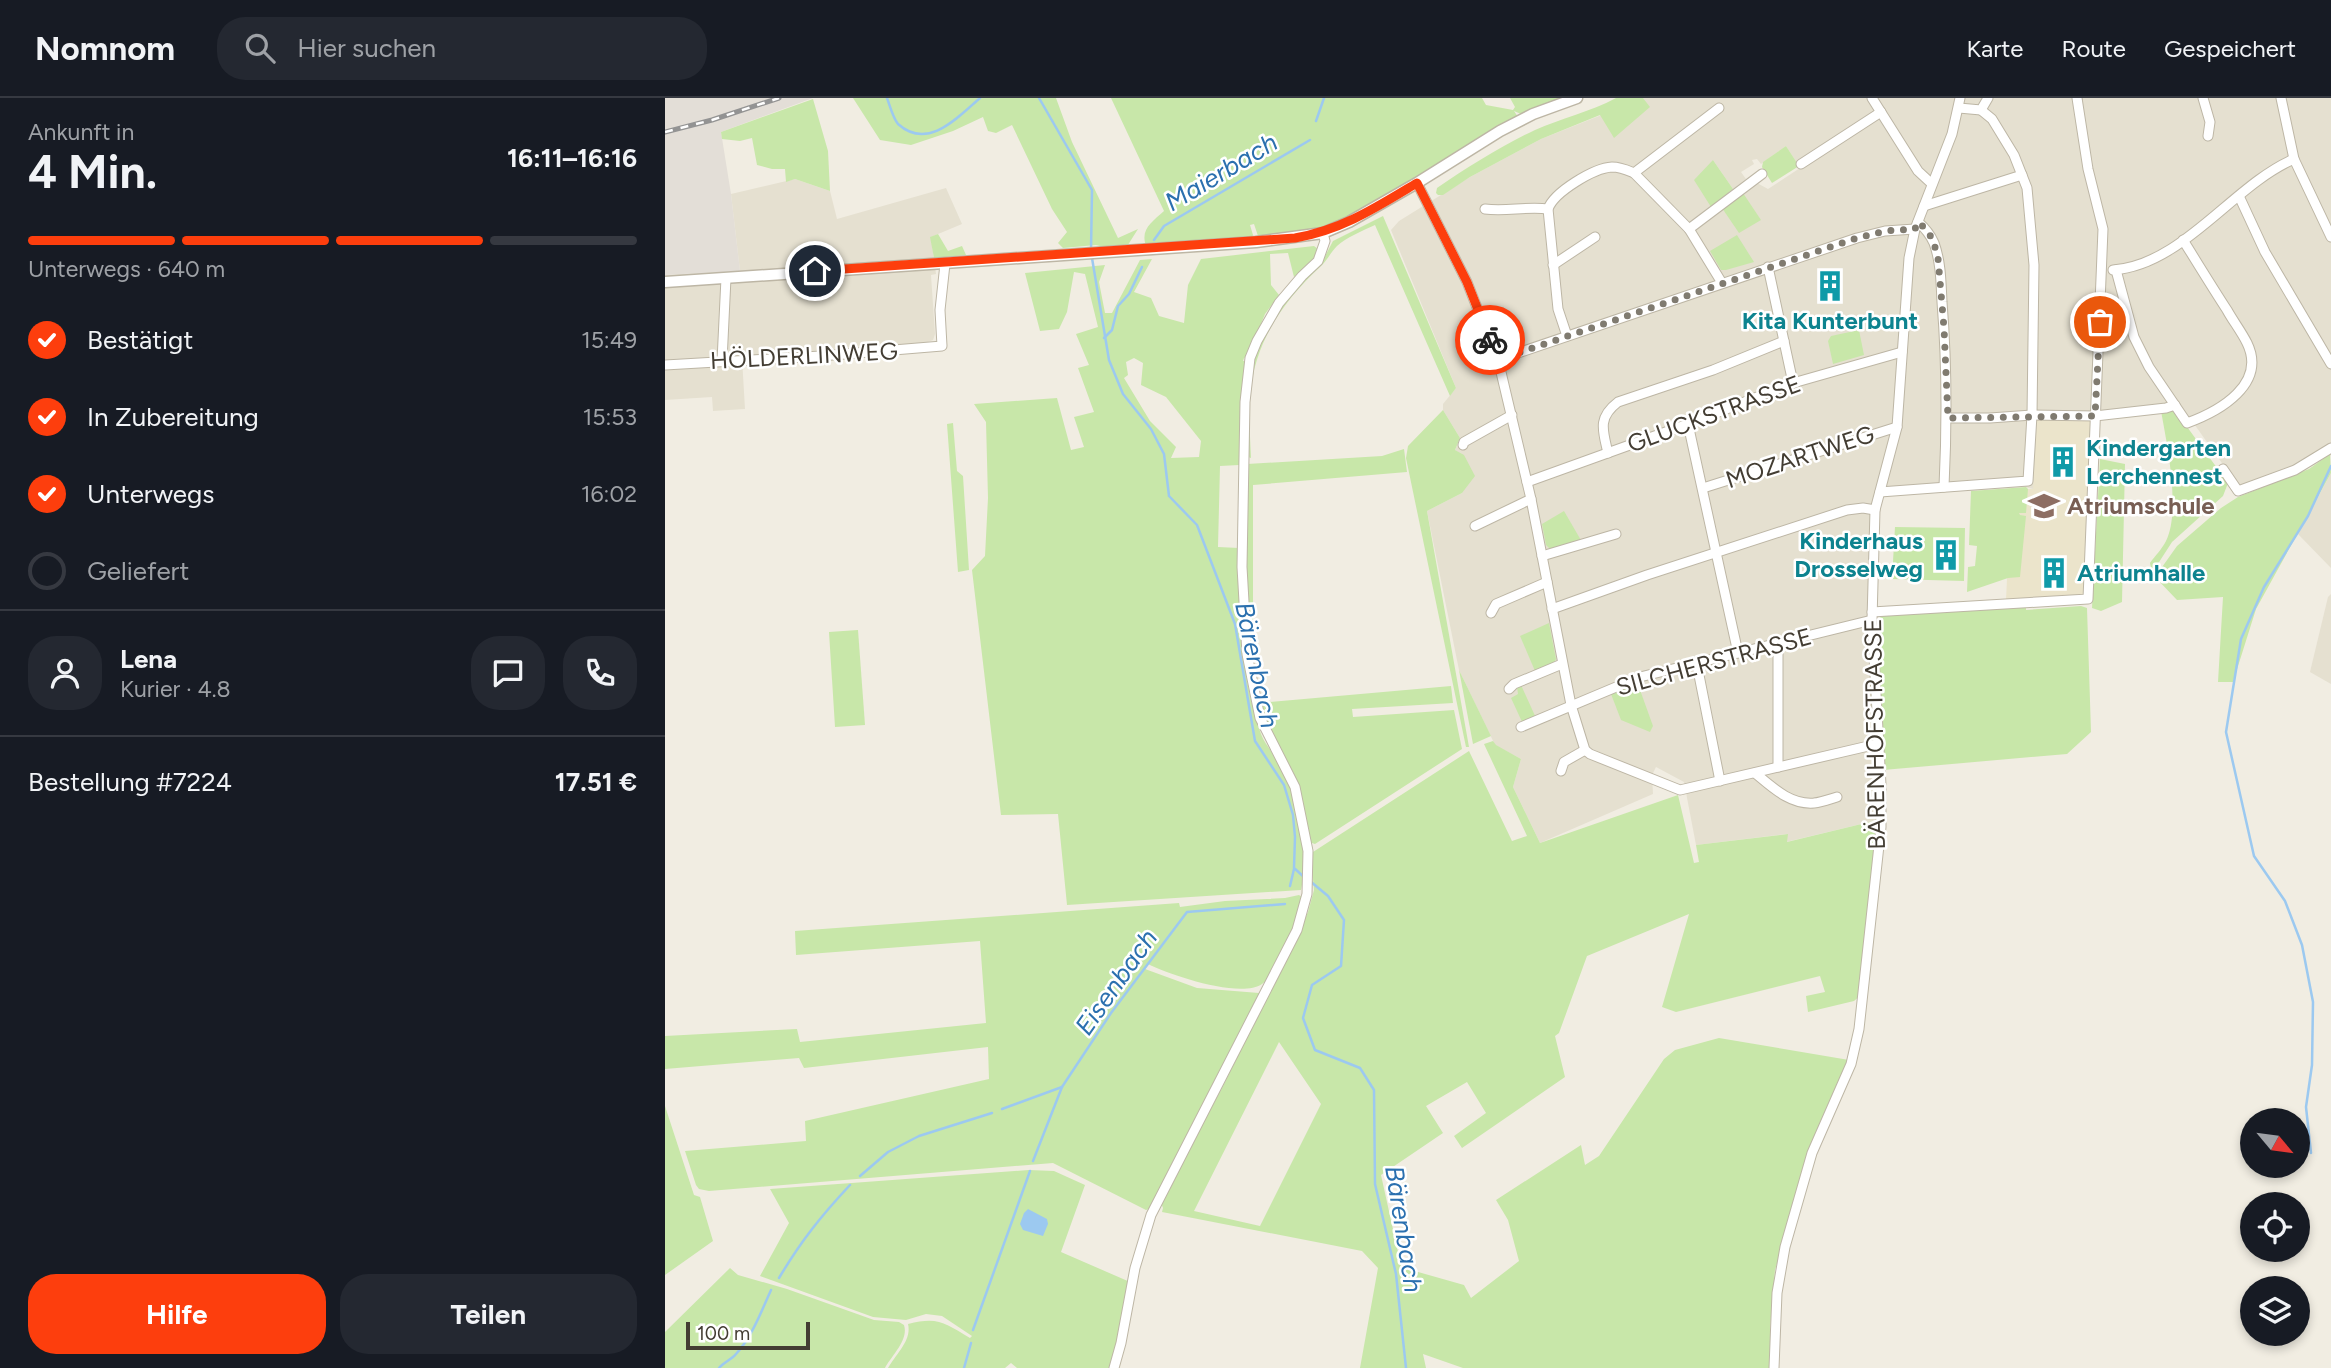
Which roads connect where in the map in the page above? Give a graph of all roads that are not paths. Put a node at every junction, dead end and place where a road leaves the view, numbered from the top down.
1 (1577, 98) edge
2 (1872, 98) edge
3 (1988, 98) edge
4 (2077, 98) edge
5 (2203, 98) edge
6 (2281, 98) edge
7 (1959, 103) edge
8 (1719, 108) dead end
9 (1981, 110) junction
10 (1881, 112) junction
11 (2208, 136) dead end
12 (2294, 159) junction
13 (1801, 164) dead end
14 (1634, 173) junction
15 (1762, 174) dead end
16 (2022, 175) junction
17 (1417, 183) junction
18 (1932, 184) junction
19 (2239, 196) junction
20 (1924, 206) junction
21 (1485, 209) dead end
22 (1548, 209) junction
23 (1916, 225) junction
24 (1689, 229) junction
25 (1323, 233) junction
26 (1595, 237) dead end
27 (2331, 237) edge
28 (2183, 240) junction
29 (945, 264) junction
30 (1553, 265) junction
31 (1768, 267) junction
32 (2103, 269) junction
33 (2116, 270) junction
34 (726, 278) junction
35 (665, 282) edge
36 (1722, 283) junction
37 (1567, 336) junction
38 (1784, 341) junction
39 (1902, 352) junction
40 (1495, 355) junction
41 (722, 361) junction
42 (2331, 364) edge
43 (665, 365) edge
44 (1793, 383) junction
45 (2175, 405) junction
46 (1512, 415) junction
47 (2032, 415) junction
48 (2095, 416) junction
49 (1948, 418) junction
50 (1688, 424) junction
51 (1897, 427) junction
52 (1463, 445) dead end
53 (2331, 448) edge
54 (1608, 453) junction
55 (2223, 469) dead end
56 (1527, 482) junction
57 (1944, 487) junction
58 (1703, 488) junction
59 (1880, 492) junction
60 (1531, 499) junction
61 (1875, 510) junction
62 (1475, 526) dead end
63 (1616, 534) dead end
64 (1715, 552) junction
65 (1542, 556) junction
66 (1548, 582) junction
67 (1552, 608) junction
68 (1491, 612) dead end
69 (1872, 616) junction
70 (1778, 644) junction
71 (1738, 653) junction
72 (1562, 664) junction
73 (1697, 665) junction
74 (1509, 689) dead end
75 (1571, 705) junction
76 (1521, 727) dead end
77 (1877, 744) junction
78 (1585, 750) junction
79 (1778, 767) junction
80 (1560, 771) dead end
81 (1755, 773) junction
82 (1720, 781) junction
83 (1837, 797) dead end
84 (1114, 1368) edge
85 (1774, 1368) edge

1 - 17 street
2 - 10 street
3 - 9 street
4 - 32 street
5 - 11 street
6 - 12 street
7 - 9 street
7 - 18 street, BÄRENHOFSTRASSE
8 - 14 street
9 - 16 street
10 - 13 street
10 - 18 street
12 - 19 street
12 - 27 street
14 - 22 street
14 - 24 street
15 - 24 street
16 - 20 street
16 - 47 street
17 - 25 street
17 - 40 street
18 - 20 street, BÄRENHOFSTRASSE
19 - 28 street
19 - 42 street
20 - 23 street, BÄRENHOFSTRASSE
21 - 22 street
22 - 30 street
23 - 31 street
23 - 39 street, BÄRENHOFSTRASSE
23 - 49 street
24 - 36 street
25 - 29 street
25 - 84 street
26 - 30 street
28 - 33 street
28 - 45 street
29 - 34 street
29 - 41 street, HÖLDERLINWEG
30 - 37 street
31 - 36 street
31 - 38 street
32 - 33 street
32 - 48 street
33 - 45 street
34 - 35 street
34 - 41 street
36 - 37 street
37 - 40 street
38 - 44 street
38 - 54 street
39 - 44 street, GLUCKSTRASSE
39 - 51 street, BÄRENHOFSTRASSE
40 - 46 street
41 - 43 street, HÖLDERLINWEG
44 - 50 street, GLUCKSTRASSE
45 - 48 street
46 - 52 street
46 - 56 street
47 - 48 street
47 - 49 street
47 - 57 street
48 - 69 street, SILCHERSTRASSE
49 - 57 street
50 - 54 street, GLUCKSTRASSE
50 - 58 street
51 - 58 street, MOZARTWEG
51 - 59 street, BÄRENHOFSTRASSE
53 - 55 street
54 - 56 street, GLUCKSTRASSE
56 - 60 street
57 - 59 street
58 - 64 street
59 - 61 street, BÄRENHOFSTRASSE
60 - 62 street
60 - 65 street
61 - 64 street
61 - 69 street, BÄRENHOFSTRASSE
63 - 65 street
64 - 67 street
64 - 71 street
65 - 66 street
66 - 67 street
66 - 68 street
67 - 72 street
69 - 70 street, SILCHERSTRASSE
69 - 77 street, BÄRENHOFSTRASSE
70 - 71 street, SILCHERSTRASSE
70 - 79 street
71 - 73 street, SILCHERSTRASSE
72 - 74 street
72 - 75 street
73 - 75 street, SILCHERSTRASSE
73 - 82 street
75 - 76 street, SILCHERSTRASSE
75 - 78 street
77 - 79 street
77 - 85 street, BÄRENHOFSTRASSE
78 - 80 street
78 - 82 street
79 - 81 street
81 - 82 street
81 - 83 street

